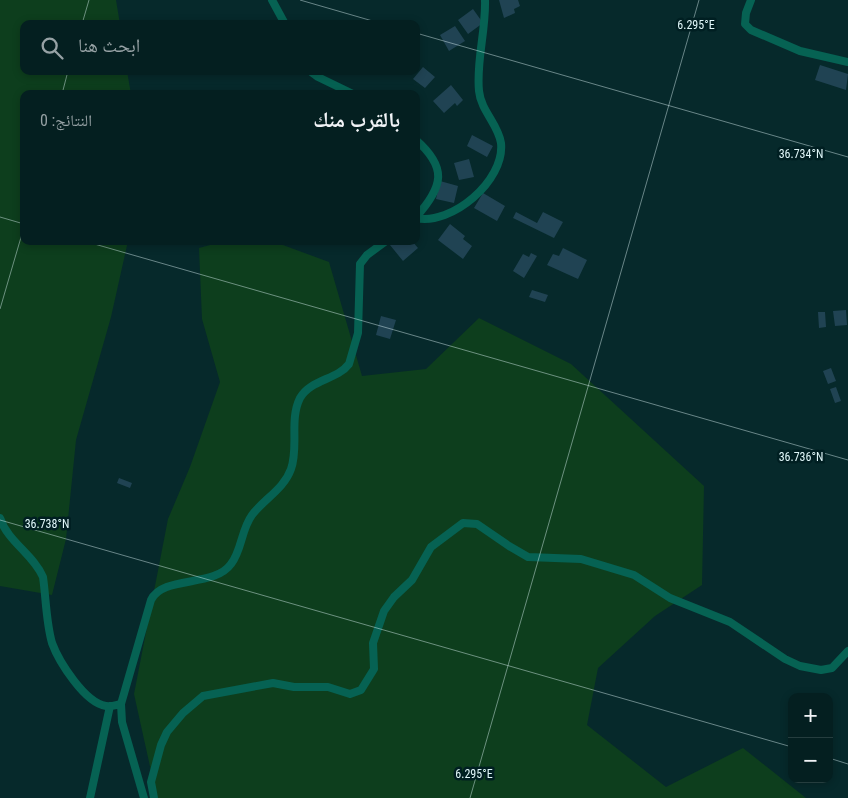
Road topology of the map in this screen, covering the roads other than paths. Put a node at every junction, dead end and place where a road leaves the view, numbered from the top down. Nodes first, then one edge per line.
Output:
1 (272, 0) edge
2 (485, 0) edge
3 (751, 0) edge
4 (283, 20) edge
5 (848, 62) edge
6 (315, 75) edge
7 (345, 90) edge
8 (420, 145) edge
9 (420, 213) edge
10 (420, 218) edge
11 (381, 245) edge
12 (0, 518) edge
13 (848, 651) edge
14 (121, 704) junction
15 (110, 706) junction
16 (90, 798) edge
17 (144, 798) edge
18 (154, 798) edge

1 - 4 street
2 - 10 street
3 - 5 street
6 - 7 street
8 - 9 street
11 - 14 street
12 - 15 street
13 - 18 street
14 - 15 street
14 - 17 street
15 - 16 street

